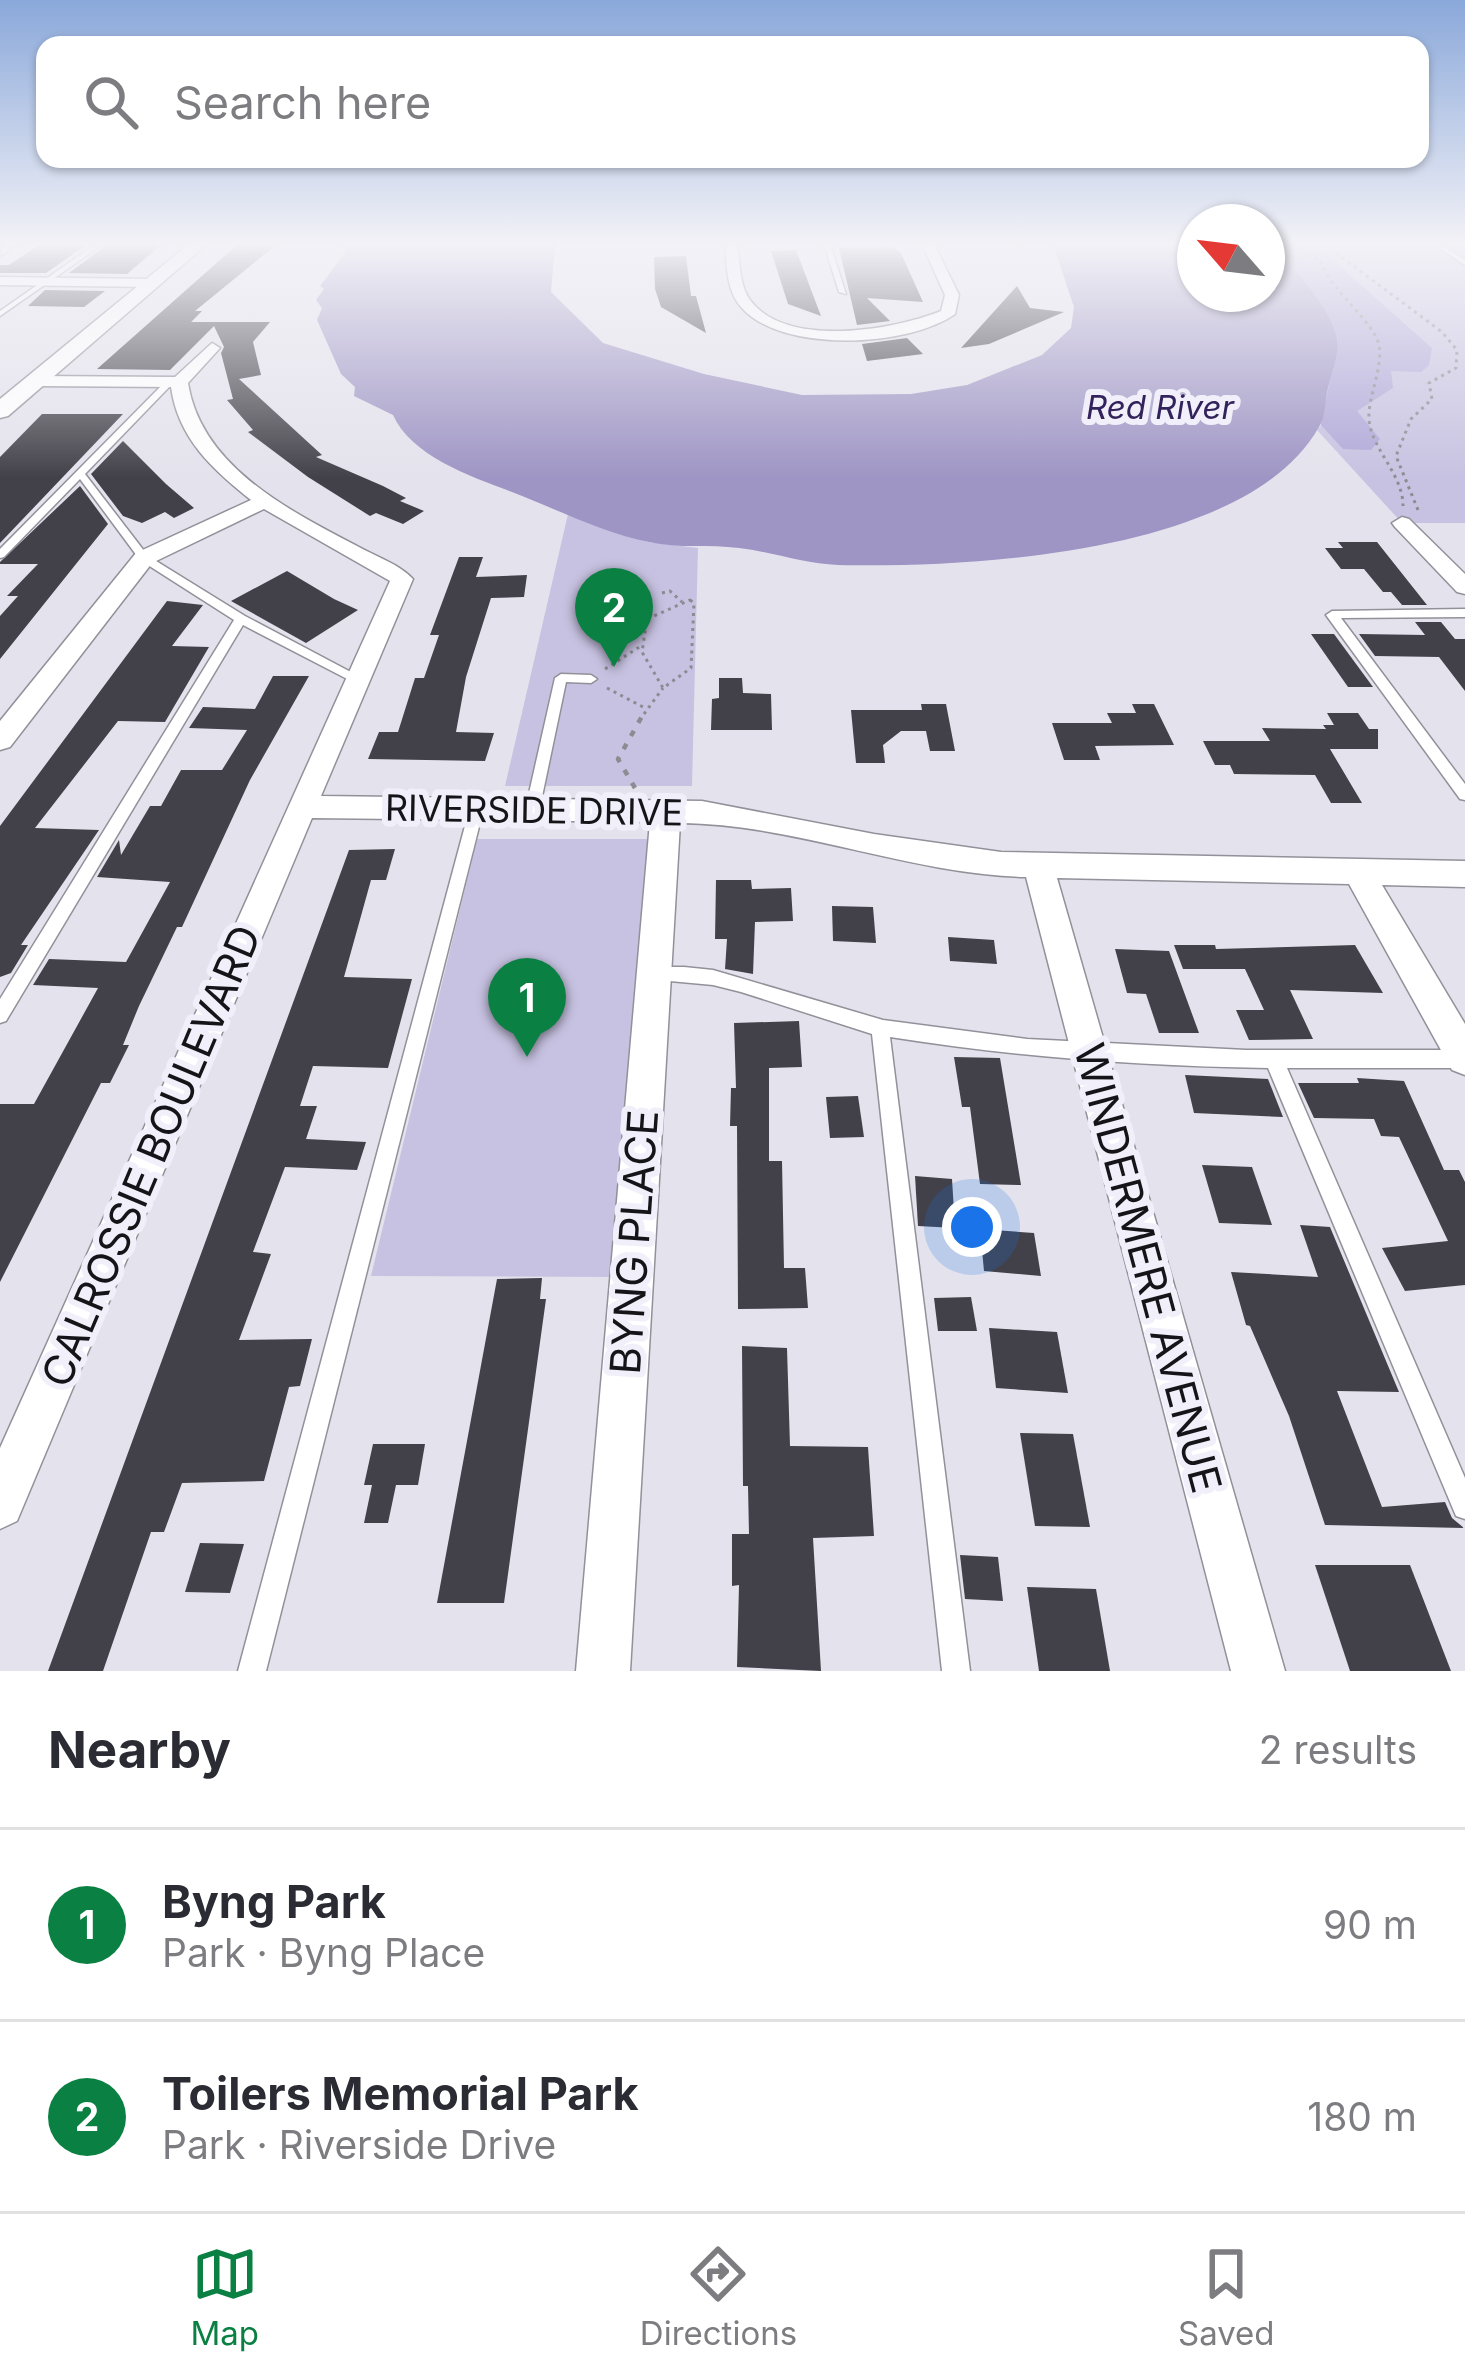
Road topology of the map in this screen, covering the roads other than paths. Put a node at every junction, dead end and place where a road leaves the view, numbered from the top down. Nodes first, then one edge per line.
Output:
1 (106, 322) edge
2 (780, 322) edge
3 (926, 322) edge
4 (212, 348) dead end
5 (36, 381) junction
6 (175, 382) junction
7 (0, 411) edge
8 (80, 473) junction
9 (265, 501) junction
10 (1402, 523) road end
11 (0, 555) edge
12 (144, 558) junction
13 (1465, 587) edge
14 (1465, 613) edge
15 (241, 620) junction
16 (358, 679) junction
17 (591, 679) road end
18 (0, 740) edge
19 (1465, 795) edge
20 (302, 807) junction
21 (476, 811) junction
22 (532, 812) junction
23 (666, 813) junction
24 (1038, 865) junction
25 (1358, 872) junction
26 (1465, 874) edge
27 (654, 974) junction
28 (0, 1015) edge
29 (880, 1028) junction
30 (1089, 1054) junction
31 (1273, 1057) junction
32 (1465, 1058) edge
33 (0, 1504) edge
34 (1465, 1507) edge
35 (252, 1671) edge
36 (603, 1671) edge
37 (956, 1671) edge
38 (1258, 1671) edge

1 - 5 main road
2 - 3 street
4 - 6 street
5 - 6 street
5 - 7 main road
6 - 8 lane
6 - 9 street
8 - 11 lane
8 - 12 lane
9 - 12 street
9 - 16 street
10 - 13 street
12 - 15 lane
12 - 18 street
14 - 19 lane
15 - 16 lane
15 - 28 lane
16 - 20 street
17 - 22 lane
20 - 21 street, RIVERSIDE DRIVE
20 - 33 street, CALROSSIE BOULEVARD
21 - 22 street, RIVERSIDE DRIVE
21 - 35 lane
22 - 23 street, RIVERSIDE DRIVE
23 - 24 street, RIVERSIDE DRIVE
23 - 27 street, BYNG PLACE
24 - 25 street, RIVERSIDE DRIVE
24 - 30 street, WINDERMERE AVENUE
25 - 26 street, RIVERSIDE DRIVE
25 - 32 street
27 - 29 lane
27 - 36 street, BYNG PLACE
29 - 30 lane
29 - 37 lane
30 - 31 lane
30 - 38 street, WINDERMERE AVENUE
31 - 32 lane
31 - 34 lane

